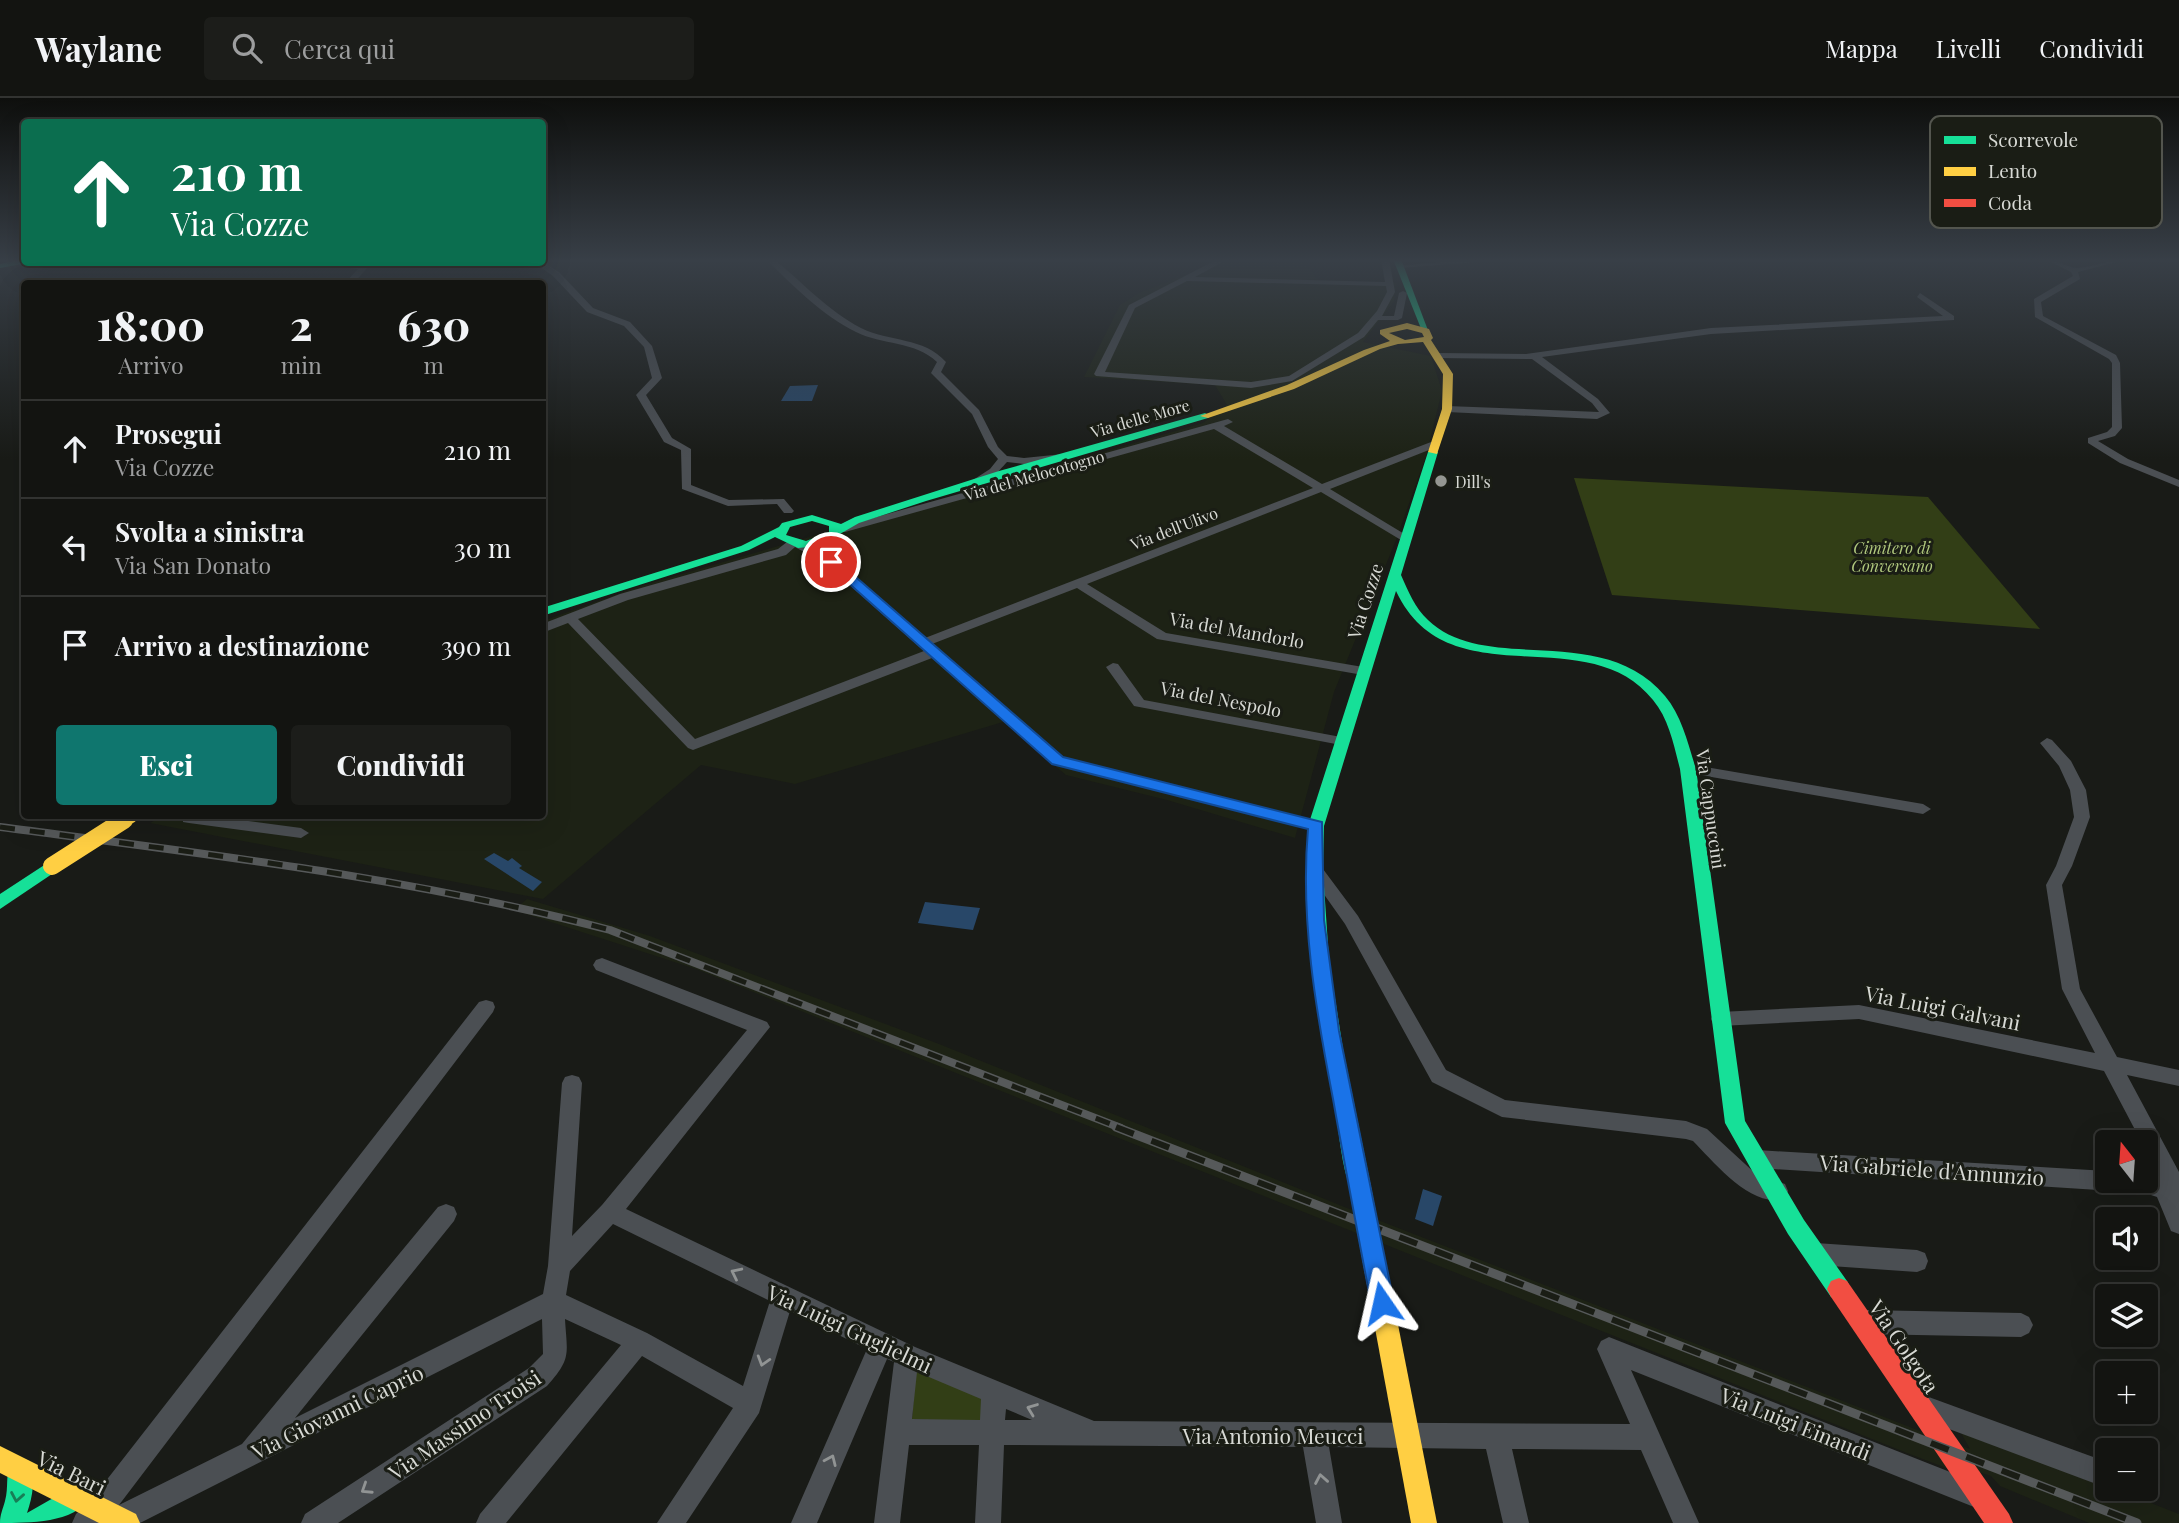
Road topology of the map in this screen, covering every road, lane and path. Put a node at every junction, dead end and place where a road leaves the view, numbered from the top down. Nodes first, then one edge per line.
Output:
1 (628, 326) edge
2 (855, 326) edge
3 (1123, 326) edge
4 (1385, 326) edge
5 (1401, 326) edge
6 (1402, 326) edge
7 (1813, 326) edge
8 (2055, 326) edge
9 (1402, 340) junction
10 (1534, 356) junction
11 (1447, 409) junction
12 (1228, 422) dead end
13 (1216, 425) junction
14 (1435, 444) junction
15 (1069, 456) junction
16 (1004, 459) junction
17 (977, 482) junction
18 (2179, 484) edge
19 (1321, 487) junction
20 (911, 502) junction
21 (815, 518) junction
22 (788, 533) junction
23 (836, 534) junction
24 (1405, 538) junction
25 (831, 562) junction
26 (1394, 573) junction
27 (1078, 583) junction
28 (546, 611) edge
29 (570, 618) junction
30 (546, 627) edge
31 (929, 647) junction
32 (1113, 667) dead end
33 (1363, 671) junction
34 (1341, 741) junction
35 (2047, 743) dead end
36 (1688, 769) junction
37 (1923, 808) dead end
38 (126, 819) edge
39 (196, 819) edge
40 (1317, 826) junction
41 (301, 833) dead end
42 (1313, 866) junction
43 (0, 903) edge
44 (602, 965) dead end
45 (486, 1007) dead end
46 (1720, 1018) junction
47 (2113, 1065) junction
48 (2179, 1078) edge
49 (572, 1083) dead end
50 (1757, 1158) junction
51 (2095, 1180) edge
52 (2158, 1187) edge
53 (1777, 1191) junction
54 (2169, 1191) junction
55 (610, 1212) junction
56 (446, 1214) dead end
57 (2179, 1224) edge
58 (1816, 1254) junction
59 (1917, 1261) dead end
60 (559, 1266) junction
61 (783, 1296) junction
62 (553, 1301) junction
63 (1864, 1322) junction
64 (2021, 1325) dead end
65 (639, 1341) junction
66 (883, 1343) junction
67 (907, 1356) junction
68 (994, 1393) junction
69 (750, 1404) junction
70 (1921, 1406) junction
71 (898, 1432) junction
72 (992, 1432) junction
73 (1095, 1434) junction
74 (1314, 1435) junction
75 (1408, 1436) junction
76 (1496, 1436) junction
77 (1647, 1437) junction
78 (249, 1454) junction
79 (0, 1459) edge
80 (20, 1470) junction
81 (2095, 1471) edge
82 (1984, 1498) junction
83 (102, 1516) edge
84 (10, 1523) edge
85 (35, 1523) edge
86 (58, 1523) edge
87 (314, 1523) edge
88 (489, 1523) edge
89 (670, 1523) edge
90 (804, 1523) edge
91 (887, 1523) edge
92 (988, 1523) edge
93 (1329, 1523) edge
94 (1423, 1523) edge
95 (1516, 1523) edge
96 (1686, 1523) edge
97 (2000, 1523) edge

1 - 22 street
2 - 16 street
3 - 9 street
4 - 9 street
5 - 9 street, Via Cozze
6 - 9 street
7 - 10 street
8 - 18 street
9 - 10 street
9 - 11 street, Via Cozze
9 - 15 street, Via delle More
10 - 11 street
11 - 14 street, Via Cozze
12 - 13 street, Via del Melocotogno
13 - 19 street
13 - 23 street, Via del Melocotogno
14 - 19 street, Via dell'Ulivo
14 - 24 street, Via Cozze
15 - 16 street
15 - 17 street, Via delle More
16 - 17 street
17 - 20 street, Via delle More
19 - 24 street
19 - 27 street, Via dell'Ulivo
20 - 21 street
20 - 23 street
21 - 22 street
21 - 23 street
22 - 23 street
22 - 25 street
22 - 28 street
22 - 29 street
23 - 25 street
24 - 26 street, Via Cozze
25 - 31 street
26 - 33 street, Via Cozze
26 - 36 street, Via Cappuccini
27 - 31 street, Via dell'Ulivo
27 - 33 street, Via del Mandorlo
29 - 30 street
29 - 31 street, Via dell'Ulivo
31 - 40 street
32 - 34 street, Via del Nespolo
33 - 34 street, Via Cozze
34 - 40 street, Via Cozze
35 - 47 street
36 - 37 street
36 - 46 street, Via Cappuccini
38 - 43 street, bridge
39 - 41 street
40 - 42 street, Via Cozze
42 - 53 street
42 - 75 street, Via Cozze
44 - 55 street
45 - 83 street
46 - 47 street, Via Luigi Galvani
46 - 50 street, Via Cappuccini
47 - 48 street, Via Luigi Galvani
47 - 54 street
49 - 60 street, Via Massimo Troisi
50 - 51 street, Via Gabriele d'Annunzio
50 - 53 street, Via Cappuccini
52 - 54 street
53 - 58 street, Via Golgota
54 - 57 street
55 - 60 street
61 -> 55 street, Via Luigi Guglielmi
56 - 78 street
58 - 59 street
58 - 63 street, Via Golgota
60 - 62 street, Via Massimo Troisi
61 - 66 street, Via Luigi Guglielmi
61 -> 69 street
62 - 65 street
62 - 78 street, Via Giovanni Caprio
62 -> 87 street, Via Massimo Troisi
63 - 64 street
63 - 70 street, Via Golgota
65 - 69 street
65 - 88 street
66 - 67 street, Via Luigi Guglielmi
90 -> 66 street
67 - 68 street, Via Luigi Guglielmi
67 - 71 street
68 - 72 street
73 -> 68 street, Via Luigi Guglielmi
69 - 89 street
70 - 81 street
70 - 82 street, Via Golgota
71 - 72 street, Via Antonio Meucci
71 - 91 street
72 - 73 street, Via Antonio Meucci
72 - 92 street
73 - 74 street, Via Antonio Meucci
74 - 75 street, Via Antonio Meucci
93 -> 74 street
75 - 76 street, Via Antonio Meucci
75 - 94 street, Via Cozze
76 - 77 street, Via Antonio Meucci
76 - 95 street
77 - 82 street, Via Luigi Einaudi
77 - 96 street
78 - 83 street, Via Giovanni Caprio
79 - 80 street, Via Bari
80 - 83 street, Via Bari
80 -> 84 street
82 - 97 street, Via Golgota
83 - 85 street
83 - 86 street

